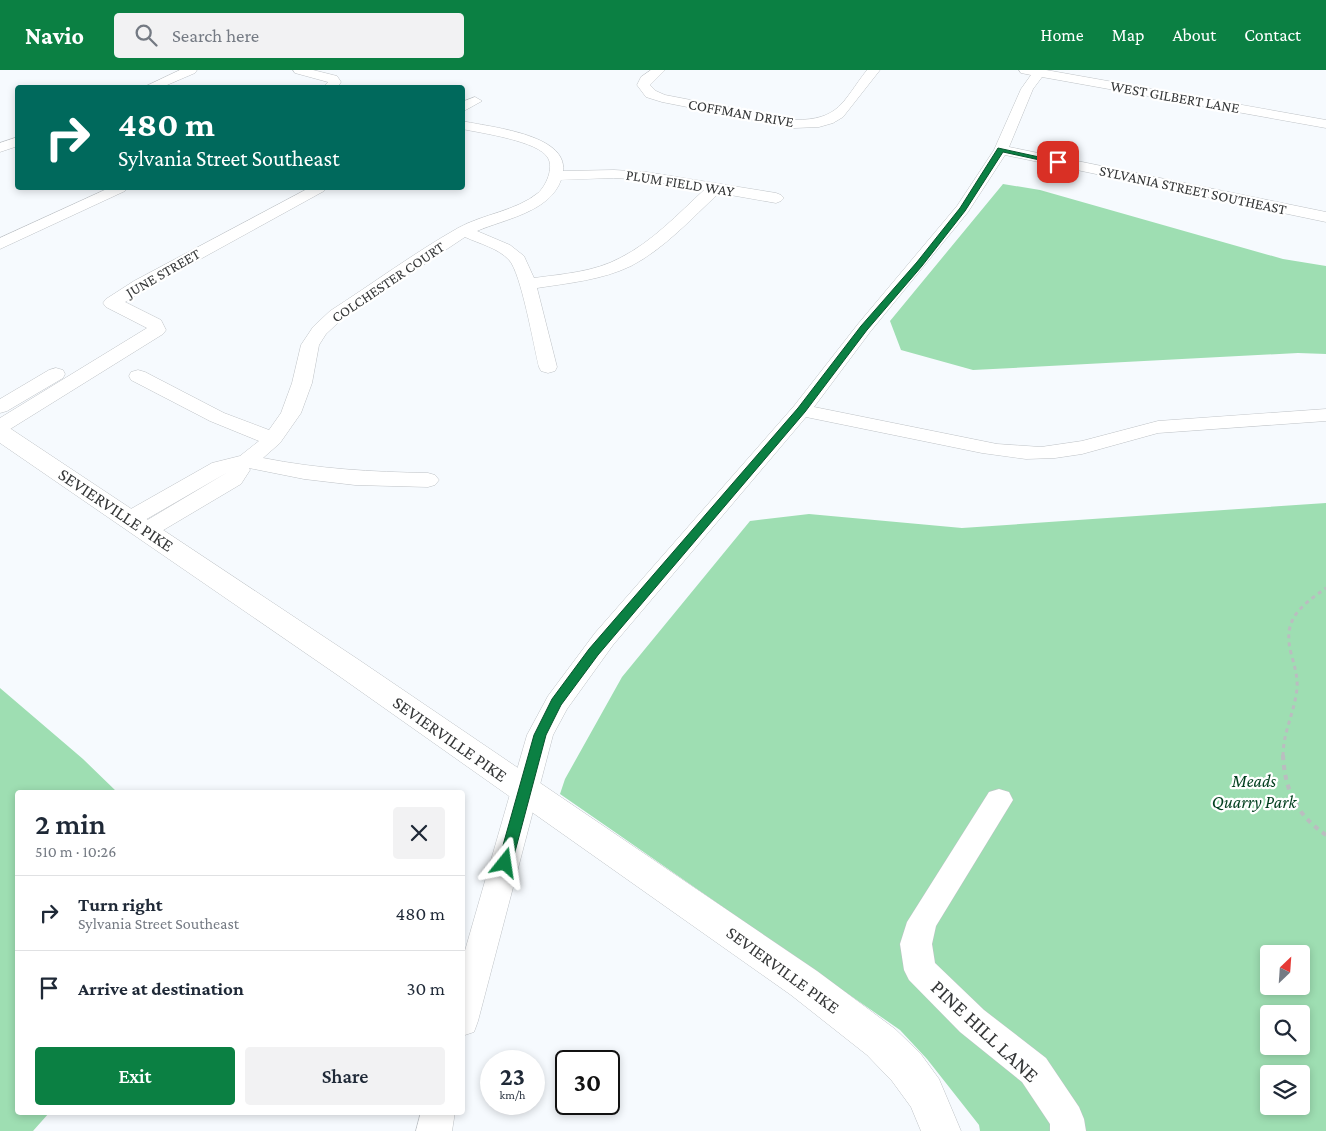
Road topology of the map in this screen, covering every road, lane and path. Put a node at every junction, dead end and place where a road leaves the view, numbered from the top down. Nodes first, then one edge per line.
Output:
1 (190, 70) edge
2 (299, 70) edge
3 (659, 70) edge
4 (874, 70) edge
5 (1034, 71) edge
6 (155, 85) edge
7 (332, 85) edge
8 (475, 101) dead end
9 (465, 106) edge
10 (1326, 124) edge
11 (465, 126) edge
12 (15, 142) edge
13 (0, 148) edge
14 (1001, 150) junction
15 (555, 176) junction
16 (716, 188) junction
17 (116, 190) edge
18 (314, 190) edge
19 (776, 198) dead end
20 (1326, 217) edge
21 (464, 231) junction
22 (0, 244) edge
23 (528, 284) junction
24 (145, 320) junction
25 (548, 367) dead end
26 (138, 376) dead end
27 (0, 407) edge
28 (802, 410) junction
29 (1326, 415) edge
30 (0, 427) edge
31 (0, 432) edge
32 (273, 438) junction
33 (247, 461) junction
34 (428, 480) dead end
35 (138, 525) junction
36 (1326, 588) edge
37 (524, 791) junction
38 (999, 800) dead end
39 (1326, 835) edge
40 (465, 1010) edge
41 (437, 1115) edge
42 (434, 1131) edge
43 (941, 1131) edge
44 (1068, 1131) edge

1 - 6 street
2 - 7 street
3 - 4 street, COFFMAN DRIVE
5 - 10 street, WEST GILBERT LANE
5 - 14 street
8 - 9 street
11 - 15 street
12 - 13 street
14 - 20 street, SYLVANIA STREET SOUTHEAST
14 - 28 street
15 - 16 street, PLUM FIELD WAY
15 - 21 street, COLCHESTER COURT
16 - 19 street, PLUM FIELD WAY
16 - 23 street
17 - 22 street
18 - 24 street, JUNE STREET
21 - 23 street
21 - 32 street, COLCHESTER COURT
23 - 25 street
24 - 27 street
24 - 30 street, JUNE STREET
26 - 32 street
28 - 29 street
28 - 37 street
31 - 35 street, SEVIERVILLE PIKE
32 - 33 street, COLCHESTER COURT
33 - 34 street
33 - 35 street, COLCHESTER COURT
35 - 37 street, SEVIERVILLE PIKE
36 - 39 path
37 - 40 street
37 - 43 street, SEVIERVILLE PIKE
38 - 44 street, PINE HILL LANE
41 - 42 street

